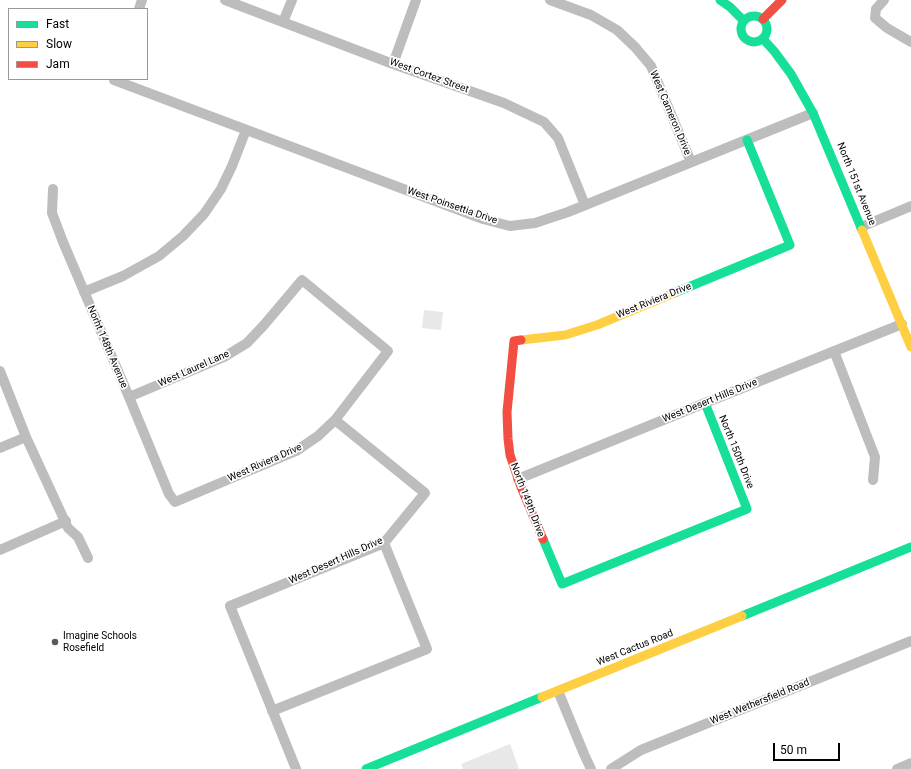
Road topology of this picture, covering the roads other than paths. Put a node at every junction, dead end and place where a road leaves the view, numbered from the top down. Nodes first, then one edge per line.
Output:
1 (225, 0) edge
2 (292, 0) edge
3 (416, 0) edge
4 (550, 0) edge
5 (720, 0) edge
6 (782, 0) edge
7 (884, 0) edge
8 (763, 19) junction
9 (744, 21) junction
10 (283, 22) junction
11 (763, 39) junction
12 (911, 42) edge
13 (393, 64) junction
14 (114, 80) edge
15 (813, 113) junction
16 (246, 130) junction
17 (747, 140) junction
18 (691, 162) junction
19 (53, 189) dead end
20 (585, 205) junction
21 (911, 206) edge
22 (861, 227) junction
23 (302, 280) joint
24 (84, 292) junction
25 (902, 324) junction
26 (514, 341) joint
27 (911, 347) edge
28 (834, 351) junction
29 (0, 371) edge
30 (129, 397) junction
31 (705, 403) junction
32 (335, 420) junction
33 (26, 437) junction
34 (0, 448) edge
35 (518, 479) junction
36 (873, 480) dead end
37 (175, 502) joint
38 (66, 522) junction
39 (384, 542) junction
40 (911, 547) edge
41 (0, 550) edge
42 (88, 558) dead end
43 (562, 584) joint
44 (911, 641) edge
45 (558, 691) junction
46 (272, 711) junction
47 (911, 763) edge
48 (296, 769) edge
49 (366, 769) edge
50 (591, 769) edge
51 (611, 769) edge
52 (897, 769) edge

1 - 10 street, West Cortez Street
2 - 10 street
3 - 13 street
4 - 18 street, West Cameron Drive
5 - 9 street
6 - 8 street
7 - 12 street
8 - 9 street
8 - 11 street
9 - 11 street
10 - 13 street, West Cortez Street
11 - 15 street, North 151st Avenue
13 - 20 street, West Cortez Street
14 - 16 street, West Poinsettia Drive
15 - 17 street, West Poinsettia Drive
15 - 22 street, North 151st Avenue
16 - 20 street, West Poinsettia Drive
16 - 24 street
17 - 18 street, West Poinsettia Drive
17 - 26 street, West Riviera Drive
18 - 20 street, West Poinsettia Drive
19 - 24 street, Norht 148th Avenue
21 - 22 street
22 - 25 street, North 151st Avenue
23 - 30 street, West Laurel Lane
23 - 32 street, West Riviera Drive
24 - 30 street, Norht 148th Avenue
25 - 27 street, North 151st Avenue
25 - 28 street, West Desert Hills Drive
26 - 35 street, North 149th Drive
28 - 31 street, West Desert Hills Drive
28 - 36 street
29 - 33 street
30 - 37 street, Norht 148th Avenue
31 - 35 street, West Desert Hills Drive
31 - 43 street, North 150th Drive
32 - 37 street, West Riviera Drive
32 - 39 street, West Desert Hills Drive
33 - 34 street
33 - 38 street
35 - 43 street, North 149th Drive
38 - 41 street
38 - 42 street
39 - 46 street, West Desert Hills Drive
39 - 46 street
40 - 45 street, West Cactus Road
44 - 51 street, West Wethersfield Road
45 - 49 street, West Cactus Road
45 - 50 street
46 - 48 street
47 - 52 street

